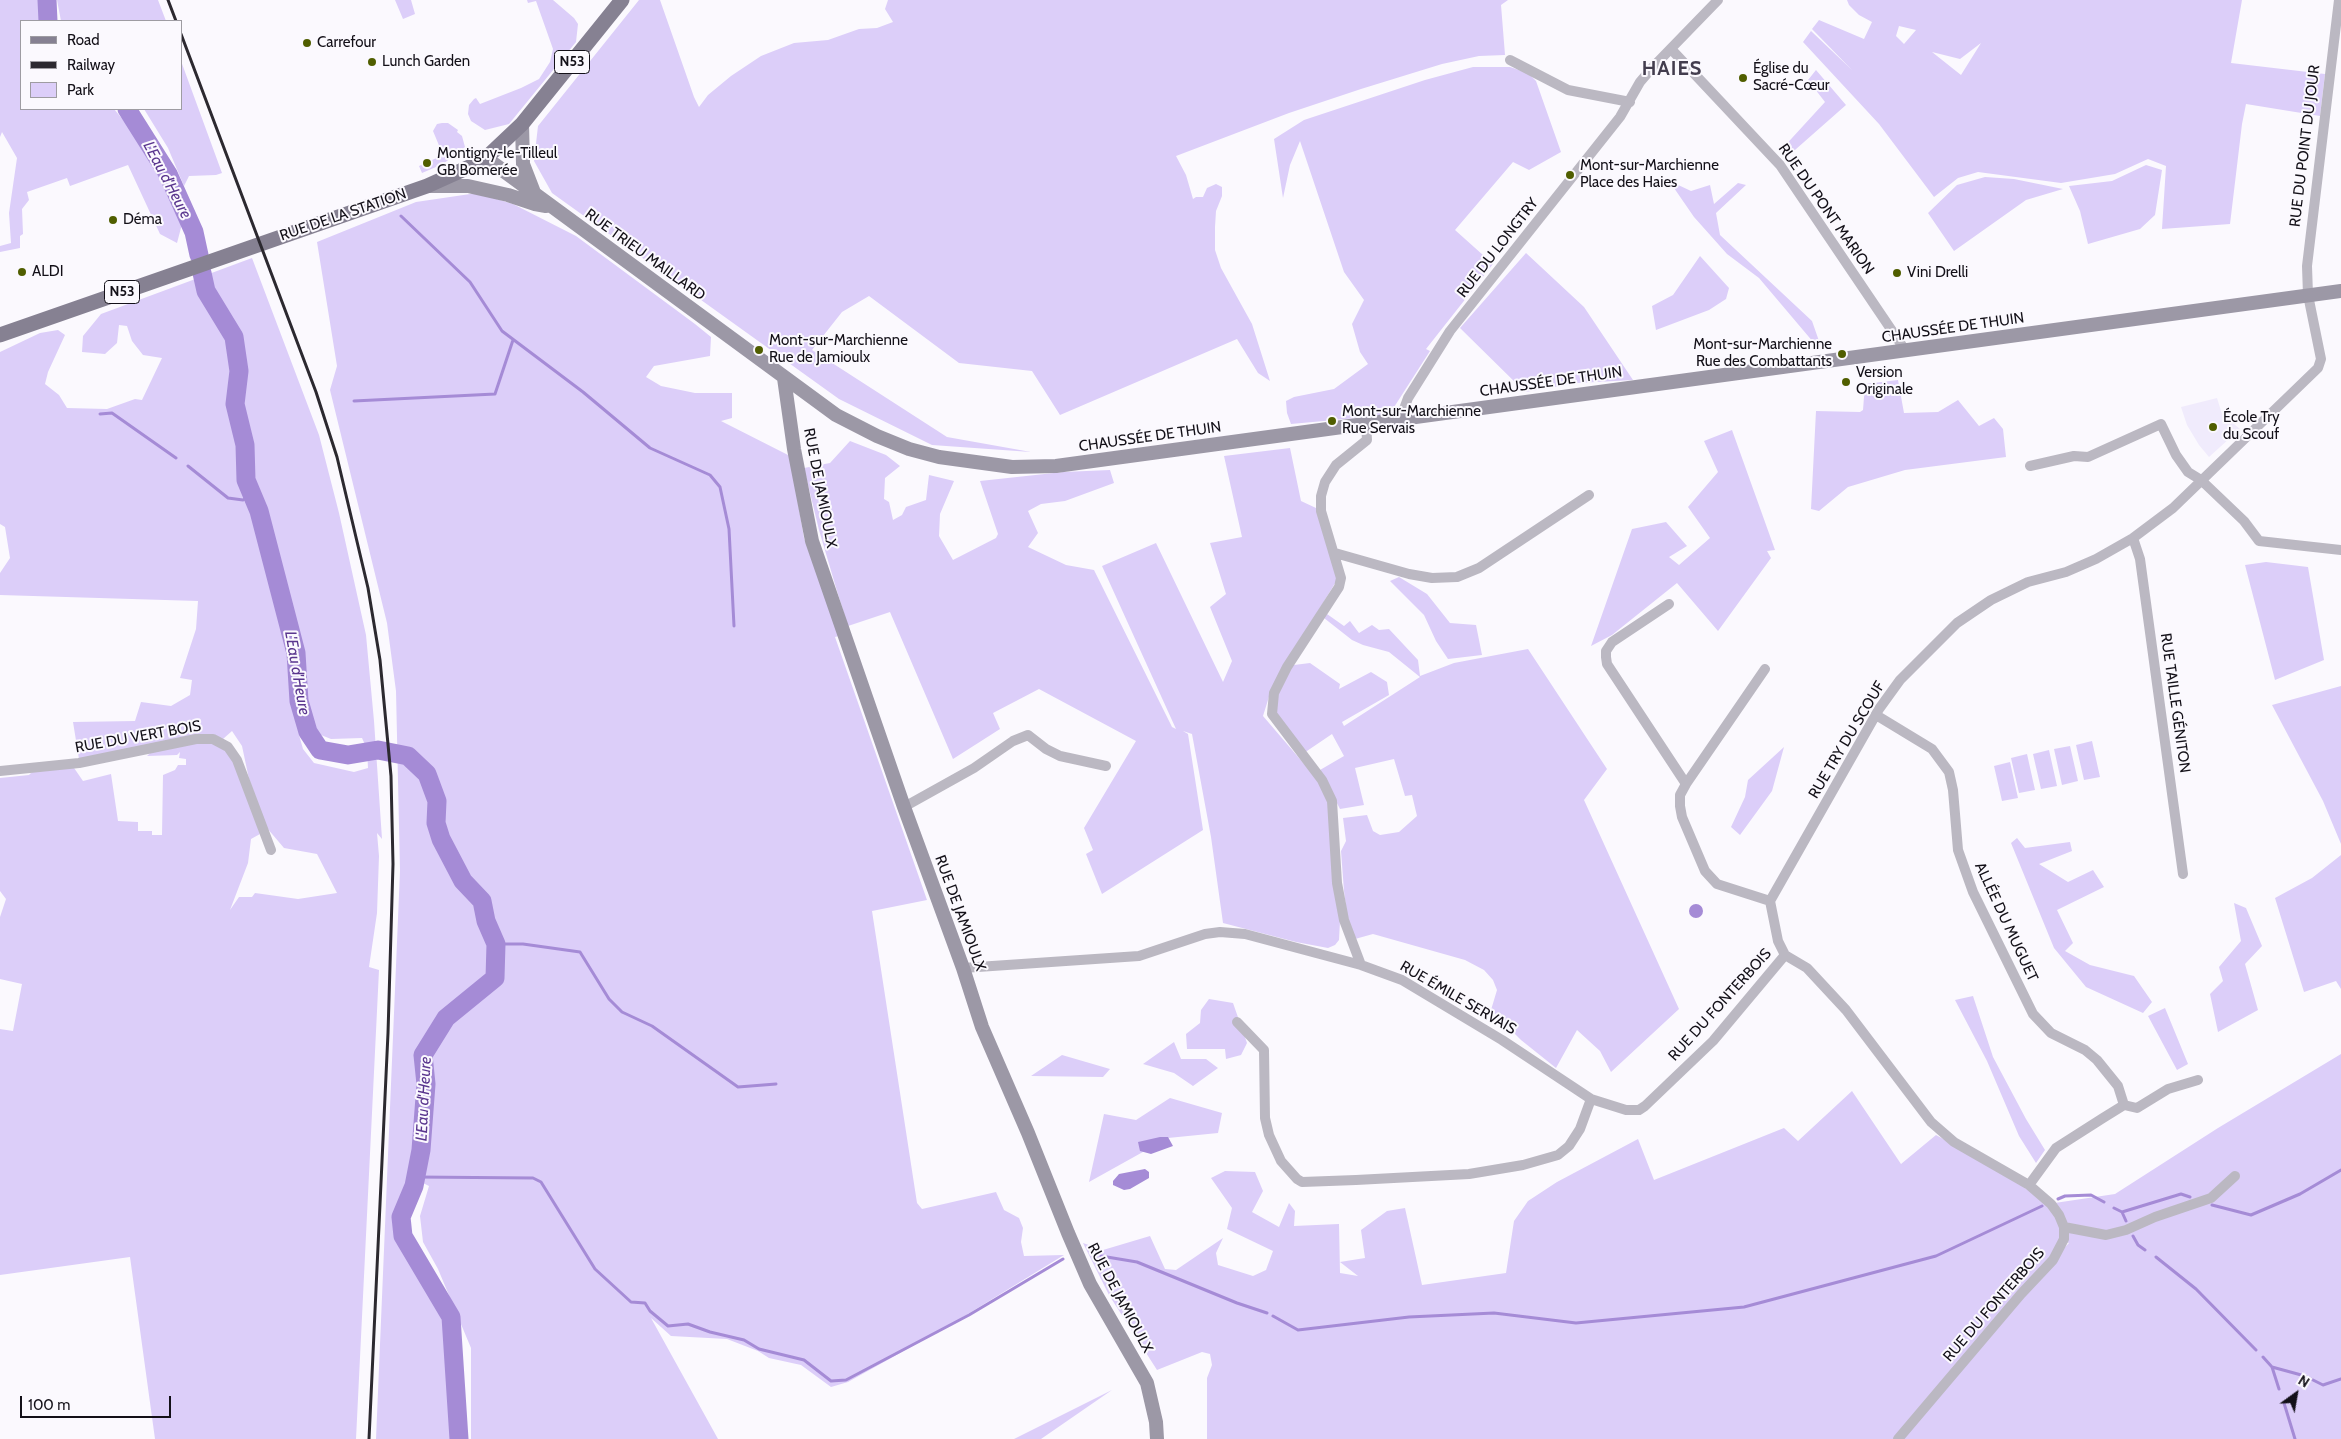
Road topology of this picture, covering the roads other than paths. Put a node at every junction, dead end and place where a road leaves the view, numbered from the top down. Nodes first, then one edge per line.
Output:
1 (622, 0) edge
2 (1718, 0) edge
3 (2339, 0) edge
4 (1670, 49) junction
5 (1510, 60) dead end
6 (1630, 102) junction
7 (522, 124) junction
8 (486, 158) junction
9 (427, 186) junction
10 (535, 196) junction
11 (549, 206) junction
12 (2341, 291) edge
13 (2308, 296) junction
14 (0, 335) edge
15 (1905, 350) junction
16 (784, 378) junction
17 (1400, 420) junction
18 (1366, 424) junction
19 (2030, 466) dead end
20 (2201, 480) junction
21 (1589, 495) dead end
22 (2133, 538) junction
23 (2341, 550) edge
24 (1334, 554) junction
25 (1669, 604) dead end
26 (1765, 669) dead end
27 (1876, 715) junction
28 (1106, 766) dead end
29 (0, 771) edge
30 (1686, 784) junction
31 (904, 807) junction
32 (271, 850) dead end
33 (2183, 874) dead end
34 (1770, 901) junction
35 (1785, 955) junction
36 (1360, 965) junction
37 (963, 968) junction
38 (1237, 1022) dead end
39 (2198, 1080) dead end
40 (1591, 1099) junction
41 (2124, 1105) junction
42 (2235, 1176) dead end
43 (2030, 1185) junction
44 (2064, 1227) junction
45 (1157, 1439) edge
46 (1898, 1439) edge

1 - 7 main road, RUE DE LA STATION / N53
2 - 4 street, RUE DU LONGTRY
3 - 13 street, RUE DU POINT DU JOUR
4 - 6 street, RUE DU LONGTRY
4 - 15 street, RUE DU PONT MARION
5 - 6 street
6 - 17 street, RUE DU LONGTRY
7 - 8 main road, RUE DE LA STATION / N53
7 - 10 main road
8 - 9 main road, RUE DE LA STATION / N53
8 - 10 main road, RUE TRIEU MAILLARD
9 - 11 main road
9 - 14 main road, RUE DE LA STATION / N53
10 - 11 main road, RUE TRIEU MAILLARD
11 - 16 main road, RUE TRIEU MAILLARD
12 - 13 main road, CHAUSSÉE DE THUIN
13 - 15 main road, CHAUSSÉE DE THUIN
13 - 20 street, RUE TRY DU SCOUF
15 - 17 main road, CHAUSSÉE DE THUIN
16 - 18 main road, CHAUSSÉE DE THUIN
16 - 31 main road, RUE DE JAMIOULX
17 - 18 main road, CHAUSSÉE DE THUIN
18 - 24 street
19 - 20 street
20 - 22 street, RUE TRY DU SCOUF
20 - 23 street
21 - 24 street
22 - 27 street, RUE TRY DU SCOUF
22 - 33 street, RUE TAILLE GÉNITON
24 - 36 street
25 - 30 street
26 - 30 street
27 - 34 street, RUE TRY DU SCOUF
27 - 41 street, ALLÉE DU MUGUET
28 - 31 street
29 - 32 street, RUE DU VERT BOIS
30 - 34 street
31 - 37 main road, RUE DE JAMIOULX
34 - 35 street
35 - 40 street, RUE DU FONTERBOIS
35 - 43 street, RUE DU FONTERBOIS
36 - 37 street, RUE ÉMILE SERVAIS
36 - 40 street, RUE ÉMILE SERVAIS
37 - 45 main road, RUE DE JAMIOULX
38 - 40 street
39 - 41 street
41 - 43 street
42 - 44 street
43 - 44 street, RUE DU FONTERBOIS
44 - 46 street, RUE DU FONTERBOIS

